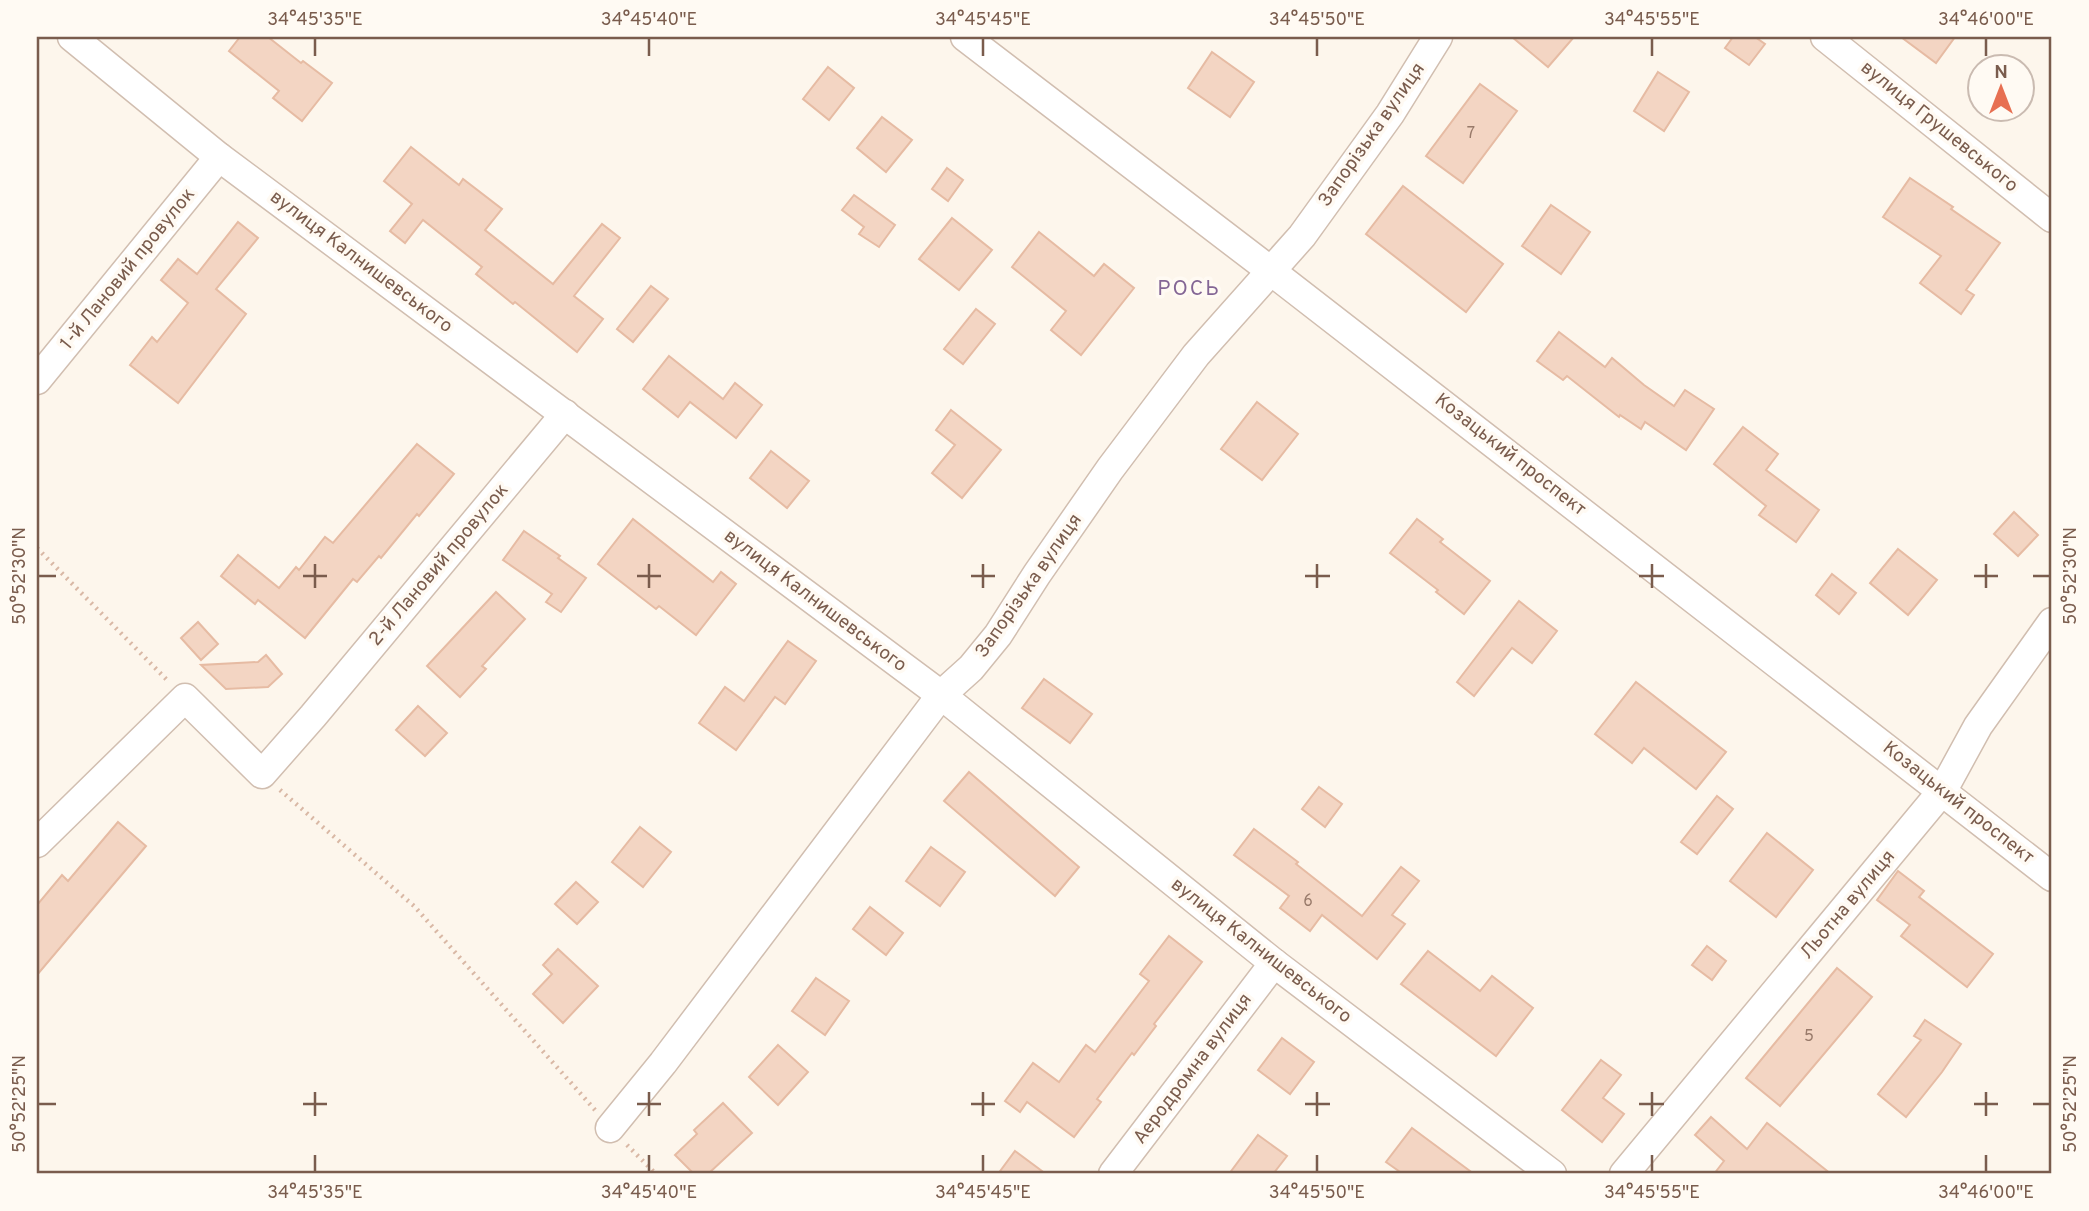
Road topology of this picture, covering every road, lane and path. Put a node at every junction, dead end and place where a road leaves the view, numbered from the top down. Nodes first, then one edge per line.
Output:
1 (72, 37) edge
2 (965, 37) edge
3 (1438, 37) edge
4 (1825, 37) edge
5 (219, 157) junction
6 (2052, 218) edge
7 (1271, 271) junction
8 (37, 380) edge
9 (565, 414) junction
10 (37, 548) edge
11 (2052, 622) edge
12 (941, 695) junction
13 (185, 698) junction
14 (262, 774) junction
15 (1943, 790) junction
16 (37, 843) edge
17 (2052, 877) edge
18 (1274, 963) junction
19 (610, 1128) junction
20 (656, 1174) edge
21 (1113, 1174) edge
22 (1552, 1174) edge
23 (1624, 1174) edge

1 - 5 street, вулиця Калнишевського
2 - 7 street, Козацький проспект
3 - 7 street, Запорізька вулиця
4 - 6 street, вулиця Грушевського
5 - 8 street, 1-й Лановий провулок
5 - 9 street, вулиця Калнишевського
7 - 12 street, Запорізька вулиця
7 - 15 street, Козацький проспект
9 - 12 street, вулиця Калнишевського
9 - 14 street, 2-й Лановий провулок
10 - 13 path
11 - 15 street, Льотна вулиця
12 - 18 street, вулиця Калнишевського
12 - 19 street, Запорізька вулиця
13 - 14 street
13 - 16 street
14 - 19 path
15 - 17 street, Козацький проспект
15 - 23 street, Льотна вулиця
18 - 21 street, Аеродромна вулиця
18 - 22 street, вулиця Калнишевського
19 - 20 path

